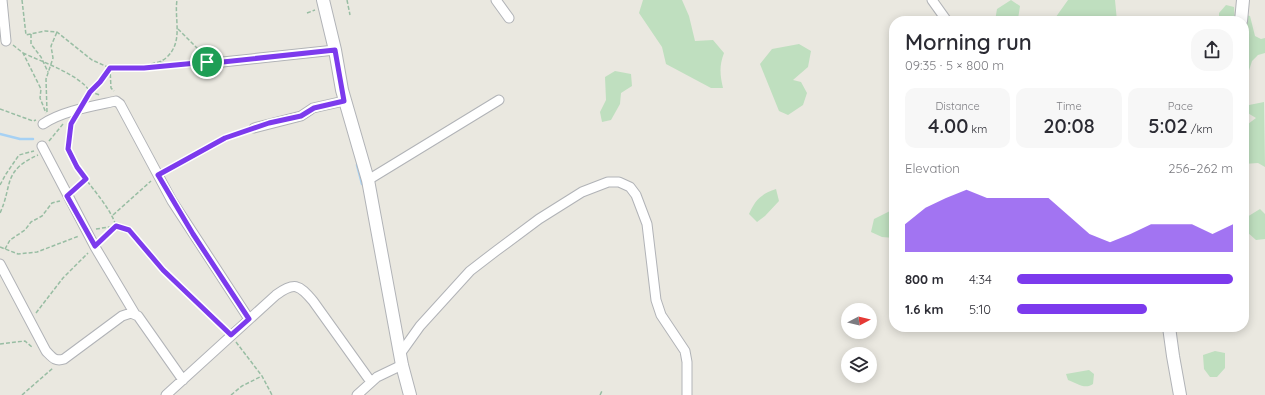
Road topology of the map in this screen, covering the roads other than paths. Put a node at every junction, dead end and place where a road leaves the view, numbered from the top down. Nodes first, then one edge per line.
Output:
1 (2, 0) edge
2 (496, 0) edge
3 (932, 0) edge
4 (1243, 0) edge
5 (320, 4) edge
6 (943, 16) edge
7 (1241, 16) edge
8 (509, 18) dead end
9 (6, 41) road end
10 (335, 50) junction
11 (207, 62) road end
12 (499, 100) dead end
13 (344, 101) junction
14 (43, 120) road end
15 (254, 128) road end
16 (42, 146) road end
17 (368, 180) junction
18 (0, 264) edge
19 (135, 314) junction
20 (249, 319) junction
21 (1170, 332) edge
22 (401, 360) junction
23 (183, 380) junction
24 (370, 382) junction
25 (166, 395) edge
26 (357, 395) edge
27 (410, 395) edge
28 (687, 395) edge
29 (1180, 395) edge

1 - 9 street
2 - 8 street
3 - 6 street
4 - 7 street
5 - 10 street
10 - 11 street
10 - 13 street
12 - 17 street
13 - 15 street
13 - 17 street
14 - 20 street
16 - 19 street
17 - 22 street
18 - 19 street
19 - 23 street
20 - 23 street
20 - 24 street
21 - 29 street
22 - 24 street
22 - 27 street
22 - 28 street
23 - 25 street
24 - 26 street

